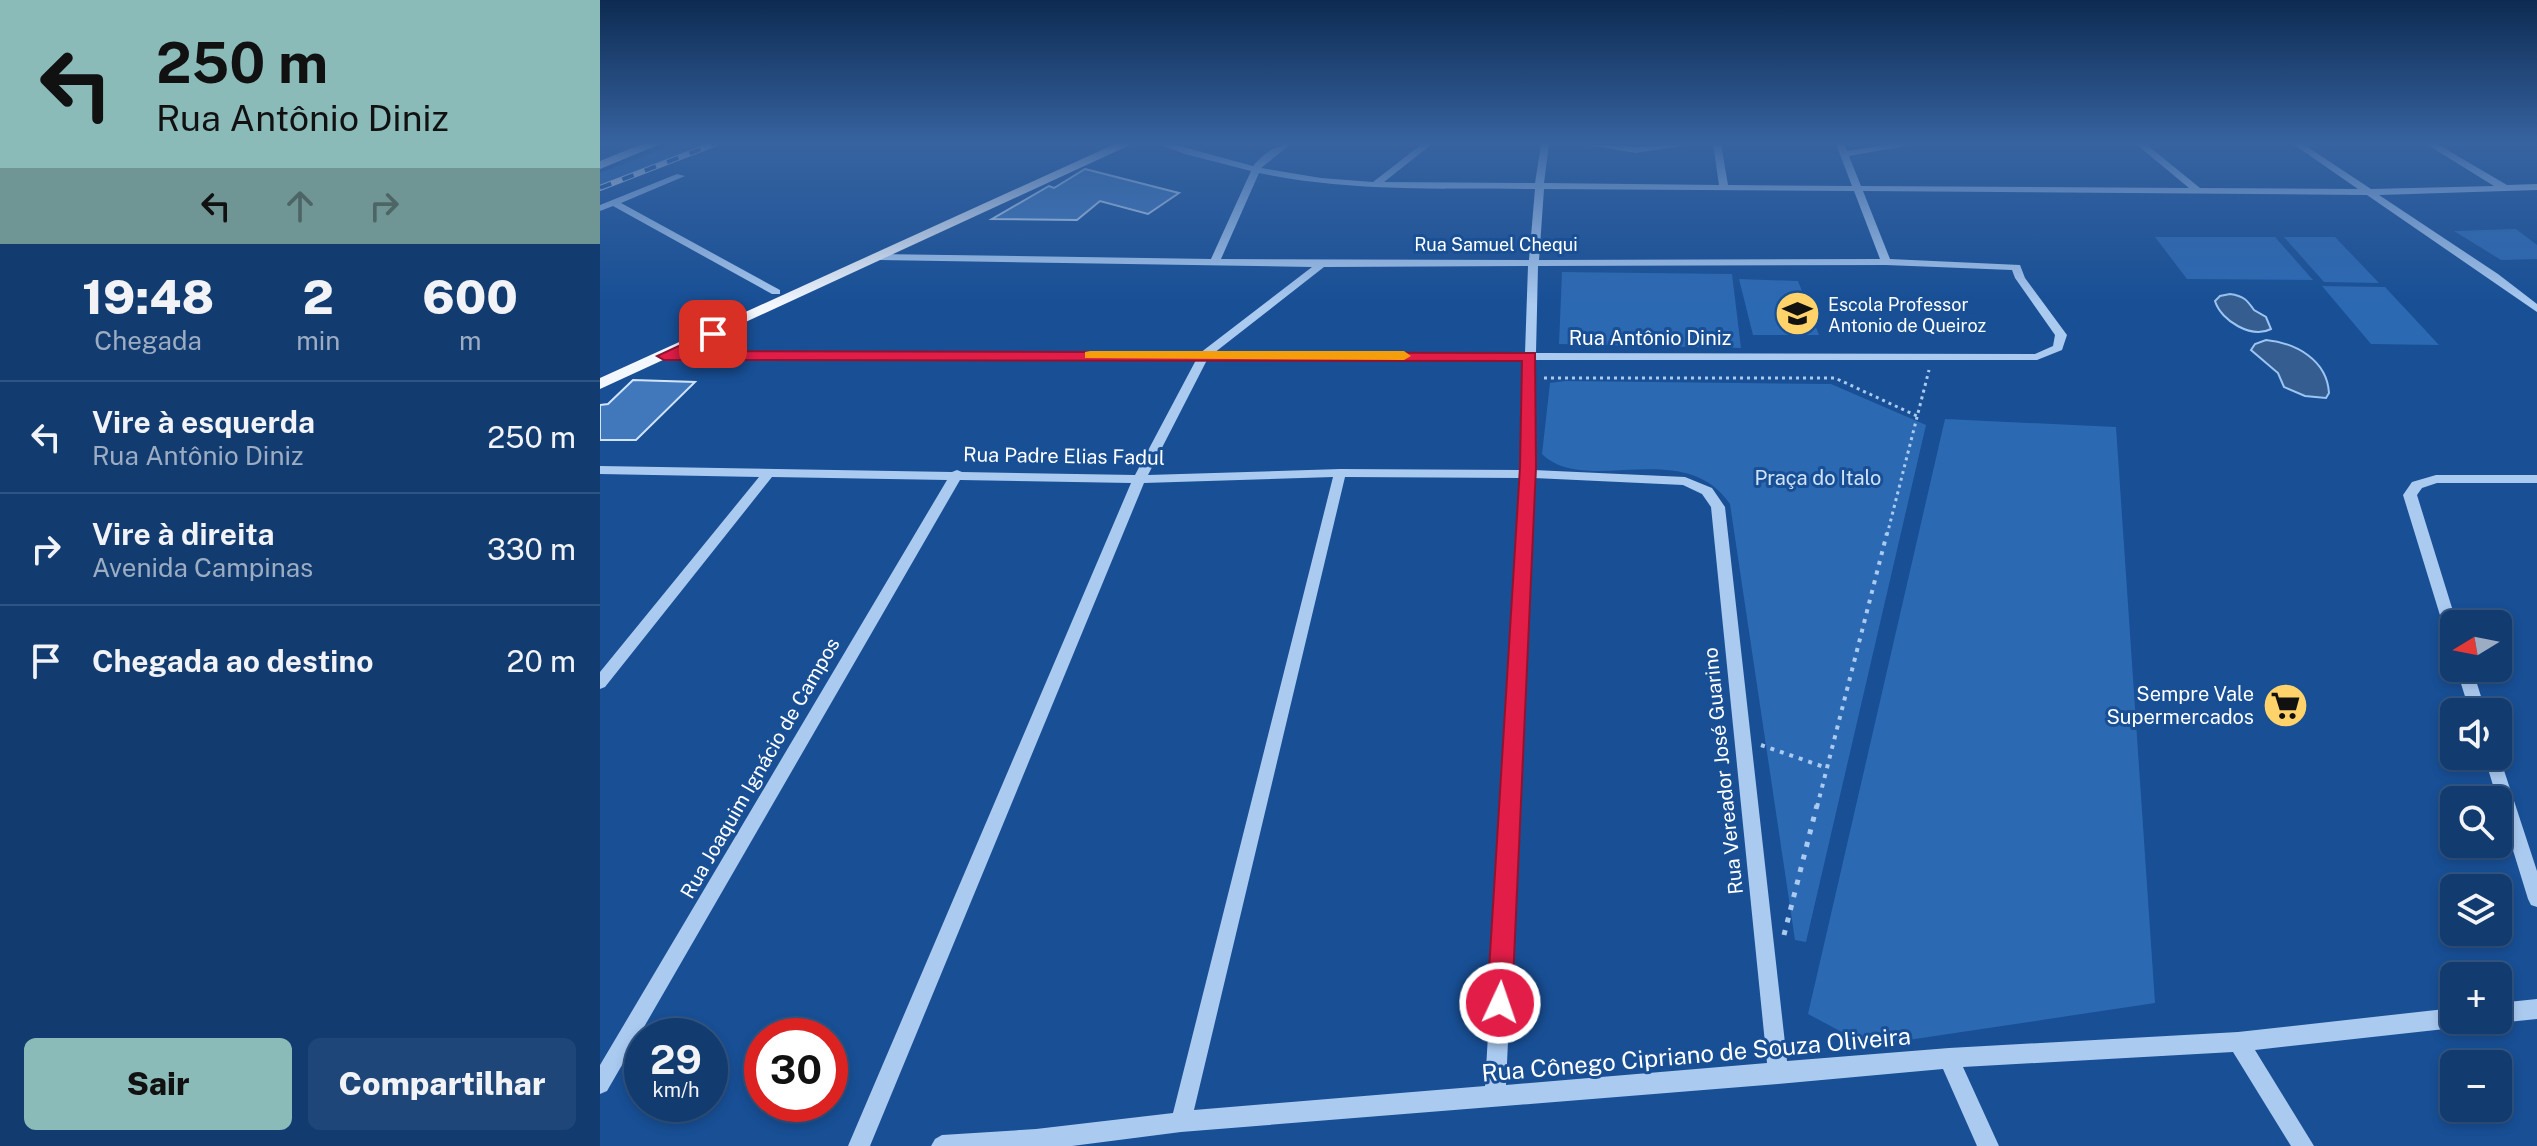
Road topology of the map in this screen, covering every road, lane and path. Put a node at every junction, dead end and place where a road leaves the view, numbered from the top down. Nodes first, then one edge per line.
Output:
1 (627, 197) edge
2 (986, 197) edge
3 (1010, 197) edge
4 (1243, 197) edge
5 (1537, 197) edge
6 (1862, 197) edge
7 (2379, 197) edge
8 (614, 203) junction
9 (600, 208) edge
10 (880, 257) junction
11 (1215, 261) junction
12 (1534, 262) junction
13 (1886, 262) junction
14 (1322, 264) junction
15 (776, 292) junction
16 (2537, 309) edge
17 (2058, 348) joint
18 (1204, 355) junction
19 (664, 356) junction
20 (1530, 356) junction
21 (1932, 357) junction
22 (600, 372) edge
23 (1529, 378) junction
24 (600, 384) edge
25 (1917, 416) junction
26 (600, 470) edge
27 (1340, 473) junction
28 (957, 474) junction
29 (1528, 474) junction
30 (767, 475) junction
31 (1139, 479) junction
32 (2537, 479) edge
33 (1685, 481) joint
34 (2445, 610) edge
35 (600, 683) edge
36 (1742, 738) junction
37 (1827, 768) junction
38 (2497, 770) edge
39 (2533, 875) edge
40 (2537, 899) edge
41 (1780, 950) dead end
42 (2535, 1012) edge
43 (2512, 1013) edge
44 (2440, 1020) edge
45 (2238, 1042) junction
46 (1949, 1058) junction
47 (1778, 1074) junction
48 (600, 1084) edge
49 (1495, 1097) junction
50 (1181, 1122) junction
51 (1036, 1143) edge
52 (859, 1146) edge
53 (942, 1146) edge
54 (1988, 1146) edge
55 (2303, 1146) edge

1 - 8 street
2 - 15 main road
3 - 10 main road
4 - 11 street
5 - 12 street
6 - 13 street
7 - 16 street
8 - 9 street
8 - 15 street
10 - 11 street, Rua Samuel Chequi
10 - 19 main road
11 - 14 street, Rua Samuel Chequi
12 - 13 street, Rua Samuel Chequi
12 - 14 street, Rua Samuel Chequi
12 - 20 street
13 - 17 street, Rua Samuel Chequi
14 - 18 street
15 - 22 main road
17 - 21 street, Rua Antônio Diniz
18 - 19 street, Rua Antônio Diniz
18 - 20 street, Rua Antônio Diniz
18 - 31 street
19 - 24 main road
20 - 21 street, Rua Antônio Diniz
20 - 23 street
21 - 25 path
23 - 25 path
23 - 29 street
25 - 37 path
26 - 30 street, Rua Padre Elias Fadul
27 - 29 street, Rua Padre Elias Fadul
27 - 31 street, Rua Padre Elias Fadul
27 - 50 street
28 - 30 street, Rua Padre Elias Fadul
28 - 31 street, Rua Padre Elias Fadul
28 - 48 street, Rua Joaquim Ignácio de Campos
29 - 33 street, Rua Padre Elias Fadul
29 - 49 street
30 - 35 street
31 - 52 street
32 - 34 street
33 - 36 street, Rua Vereador José Guarino
36 - 37 path
36 - 47 street, Rua Vereador José Guarino
37 - 41 path
38 - 39 street
39 - 40 street
42 - 43 street
44 - 45 street, Rua Cônego Cipriano de Souza Oliveira
45 - 46 street, Rua Cônego Cipriano de Souza Oliveira
45 - 55 street
46 - 47 street, Rua Cônego Cipriano de Souza Oliveira
46 - 54 street
47 - 49 street, Rua Cônego Cipriano de Souza Oliveira
49 - 50 street, Rua Cônego Cipriano de Souza Oliveira
50 - 51 street, Rua Cônego Cipriano de Souza Oliveira
51 - 53 street, Rua Cônego Cipriano de Souza Oliveira

